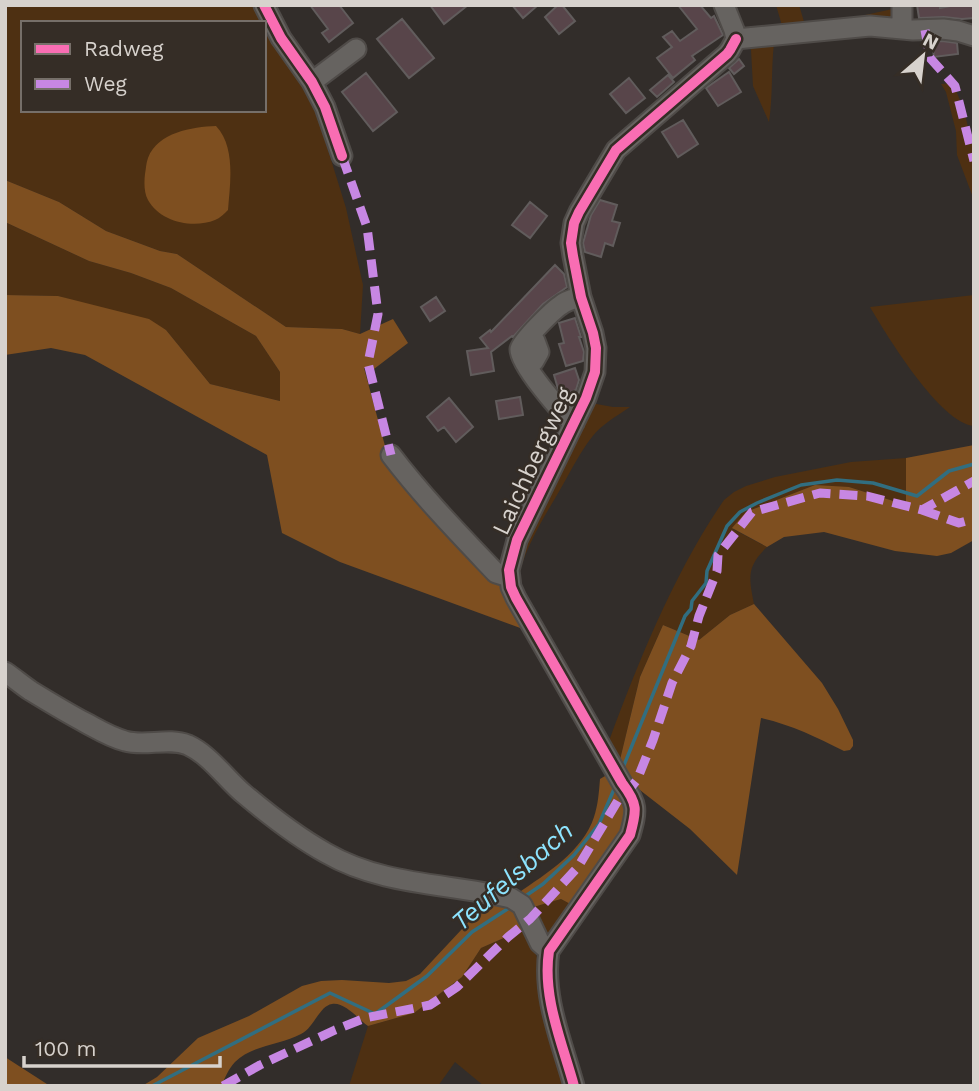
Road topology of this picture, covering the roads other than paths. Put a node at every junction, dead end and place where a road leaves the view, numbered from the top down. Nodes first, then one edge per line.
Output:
1 (724, 5) edge
2 (902, 5) edge
3 (266, 6) edge
4 (902, 29) junction
5 (974, 36) edge
6 (736, 39) junction
7 (356, 49) dead end
8 (312, 82) junction
9 (342, 156) dead end
10 (581, 297) junction
11 (574, 423) junction
12 (391, 455) dead end
13 (509, 577) junction
14 (5, 672) edge
15 (549, 951) junction
16 (574, 1086) edge

1 - 6 street
2 - 4 street
3 - 8 street
4 - 5 street
4 - 6 street
6 - 10 street, Laichbergweg
7 - 8 street
8 - 9 street
10 - 11 street, Laichbergweg
10 - 11 street, Laichbergweg
11 - 13 street, Laichbergweg
12 - 13 street, Laichbergweg
13 - 15 street
14 - 15 street
15 - 16 street

